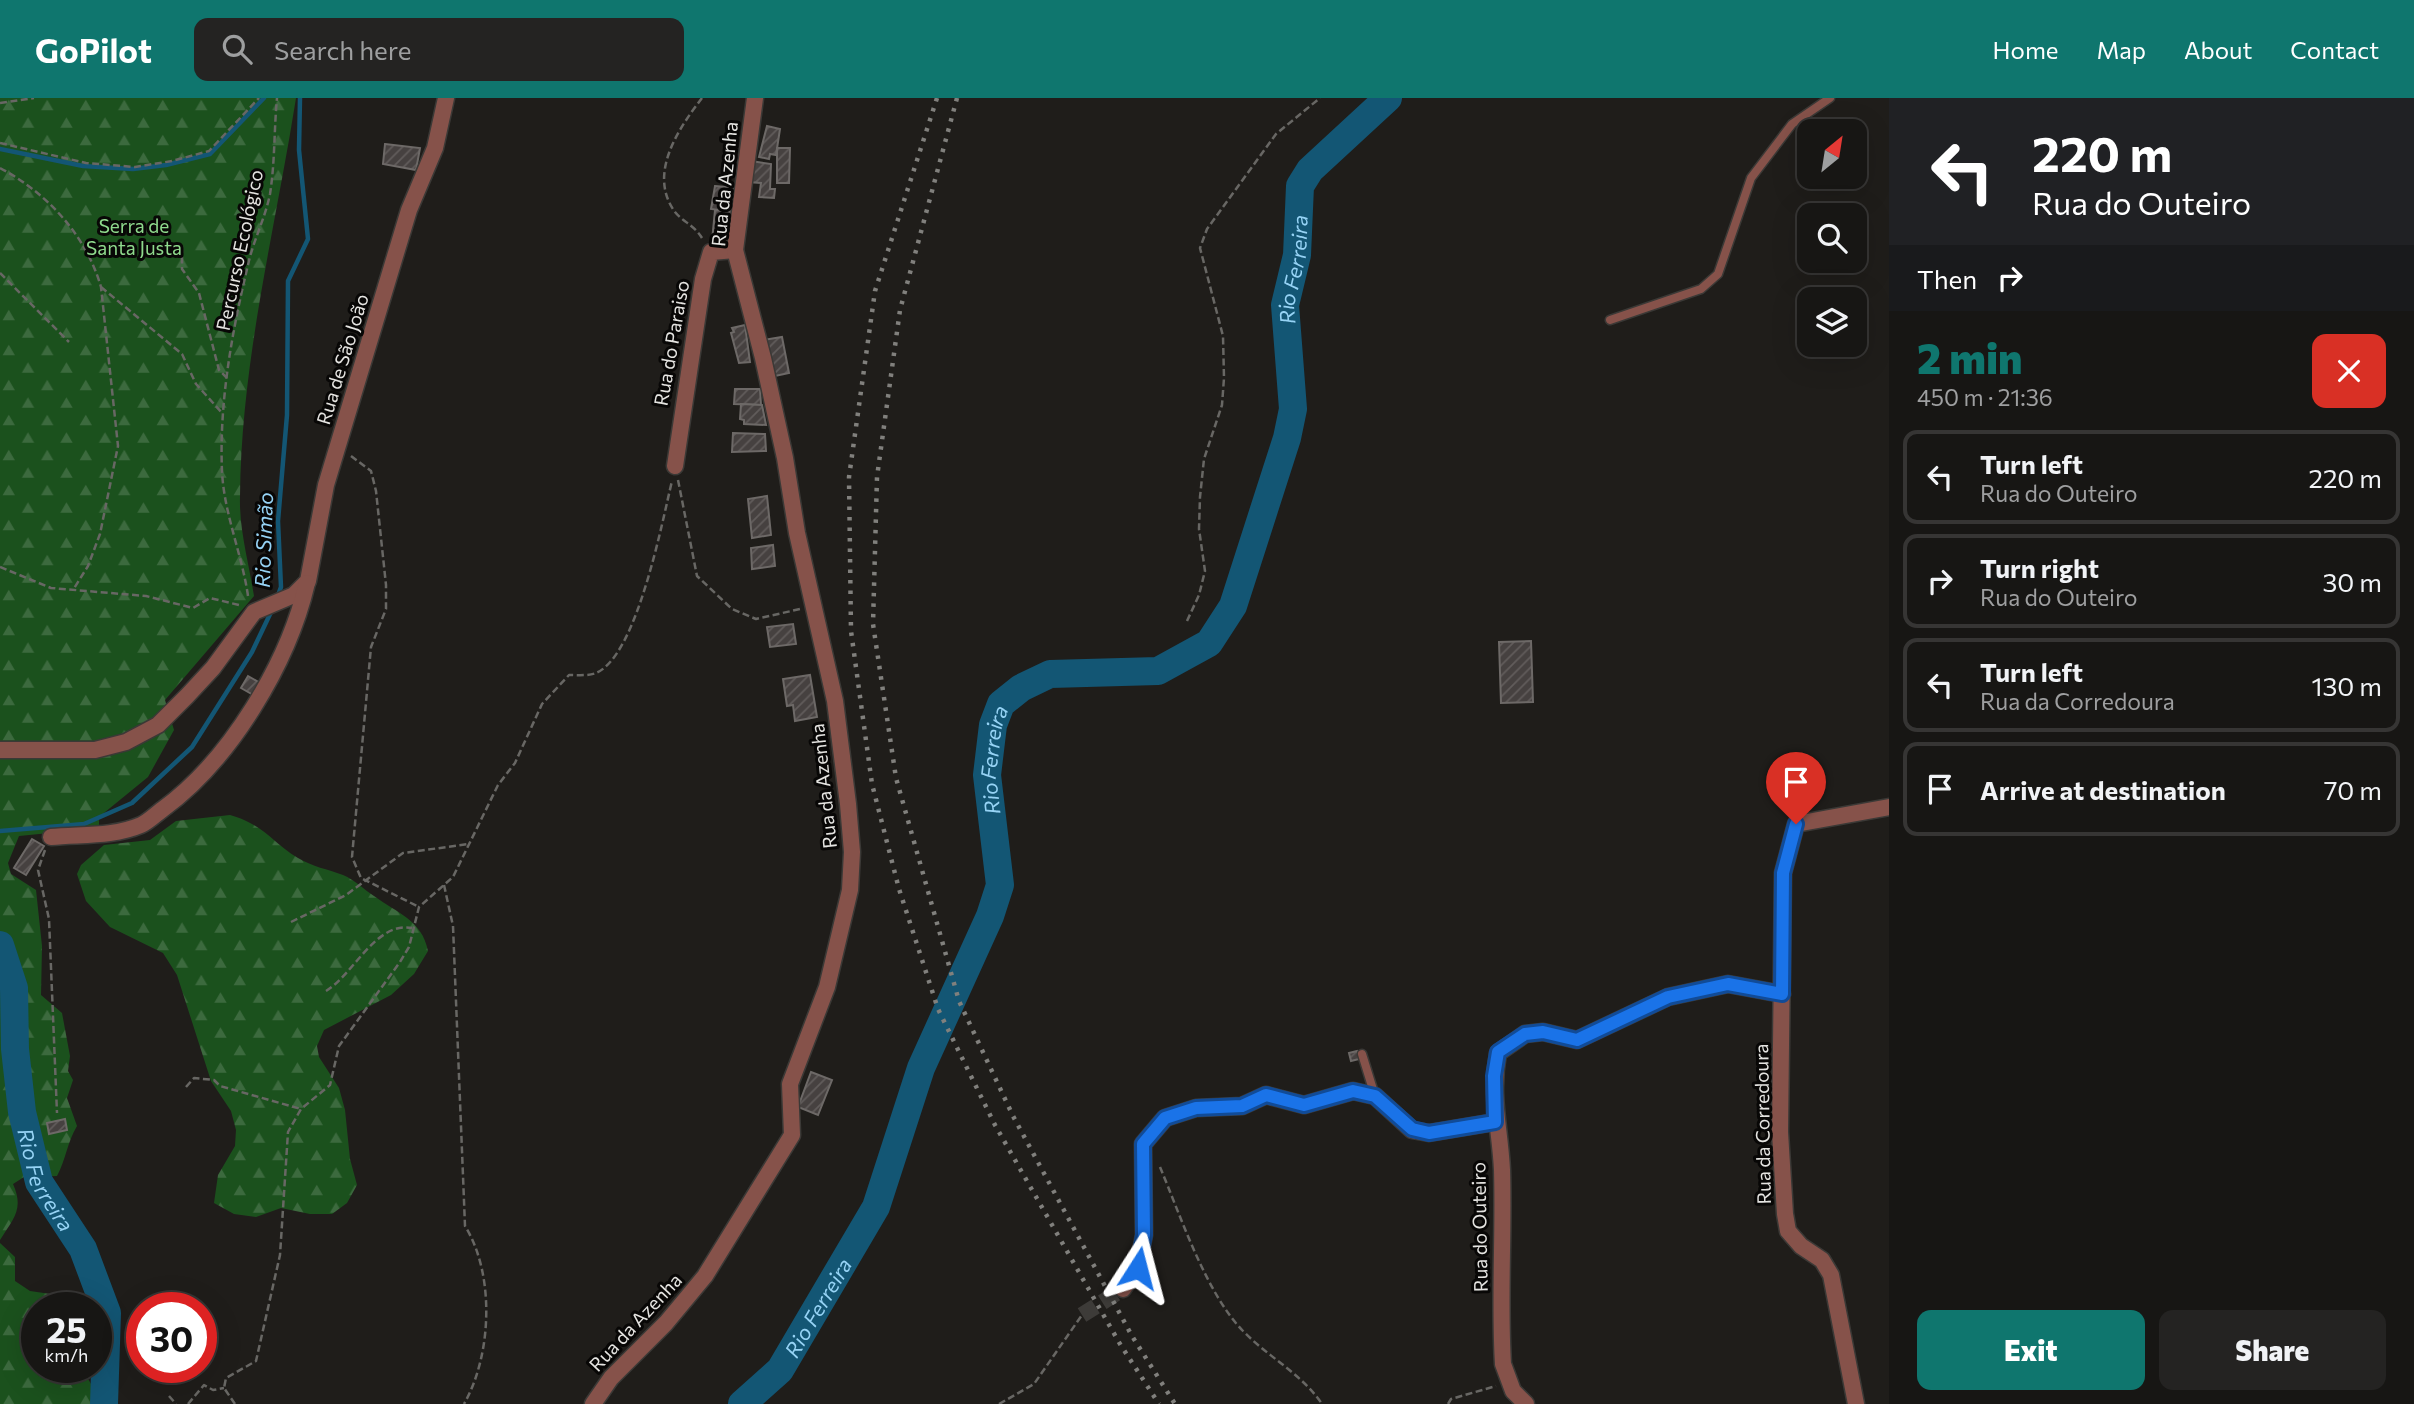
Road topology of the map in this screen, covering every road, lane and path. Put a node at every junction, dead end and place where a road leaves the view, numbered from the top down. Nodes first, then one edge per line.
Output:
1 (34, 98) edge
2 (259, 98) edge
3 (446, 98) edge
4 (702, 98) edge
5 (754, 98) edge
6 (1320, 98) edge
7 (1830, 98) edge
8 (276, 99) edge
9 (0, 103) edge
10 (0, 143) edge
11 (0, 168) edge
12 (182, 246) dead end
13 (736, 250) junction
14 (711, 252) junction
15 (0, 273) edge
16 (101, 287) junction
17 (1610, 320) dead end
18 (69, 342) dead end
19 (227, 378) junction
20 (224, 416) junction
21 (349, 454) dead end
22 (675, 466) junction
23 (0, 567) edge
24 (308, 581) junction
25 (73, 590) junction
26 (812, 606) junction
27 (251, 608) junction
28 (1187, 621) dead end
29 (0, 750) edge
30 (1889, 807) edge
31 (51, 837) joint
32 (469, 844) junction
33 (366, 880) junction
34 (444, 885) junction
35 (419, 907) junction
36 (291, 922) dead end
37 (412, 928) junction
38 (326, 991) dead end
39 (1782, 994) junction
40 (1362, 1054) dead end
41 (186, 1087) dead end
42 (1375, 1096) junction
43 (301, 1109) junction
44 (57, 1113) dead end
45 (1495, 1122) junction
46 (1158, 1164) dead end
47 (1123, 1289) tunnel mouth
48 (1082, 1315) tunnel mouth
49 (1510, 1382) junction
50 (224, 1388) junction
51 (169, 1396) dead end
52 (176, 1404) edge
53 (188, 1404) edge
54 (235, 1404) edge
55 (464, 1404) edge
56 (593, 1404) edge
57 (999, 1404) edge
58 (1322, 1404) edge
59 (1448, 1404) edge
60 (1526, 1404) edge
61 (1856, 1404) edge

1 - 9 path
2 - 10 path
3 - 24 street, Rua de São João
4 - 14 path
5 - 13 street, Rua da Azenha
6 - 28 path
7 - 17 lane
8 - 19 path, Percurso Ecológico
11 - 16 path
12 - 19 path
13 - 14 street
13 - 26 street, Rua da Azenha
14 - 22 street, Rua do Paraiso
15 - 18 path
16 - 20 path
16 - 25 path
19 - 20 path, Percurso Ecológico
20 - 27 path, Percurso Ecológico
21 - 33 path
22 - 26 path
22 - 32 path
23 - 25 path
24 - 27 street
24 - 31 street, Rua de São João
25 - 27 path
26 - 56 street, Rua da Azenha
27 - 29 street
30 - 39 street, Rua da Corredoura
31 - 44 path
32 - 33 path
32 - 34 path
33 - 35 path
33 - 36 path
34 - 35 path
34 - 55 path
35 - 37 path
37 - 38 path
37 - 43 path
39 - 45 street, Rua do Outeiro
39 - 61 street, Rua da Corredoura
40 - 42 lane
41 - 43 path
42 - 45 street
42 - 47 street
43 - 50 path
45 - 49 street, Rua do Outeiro
46 - 58 path
48 - 57 path
49 - 59 path
49 - 60 street, Rua do Outeiro
50 - 53 path
50 - 54 path
51 - 52 path

